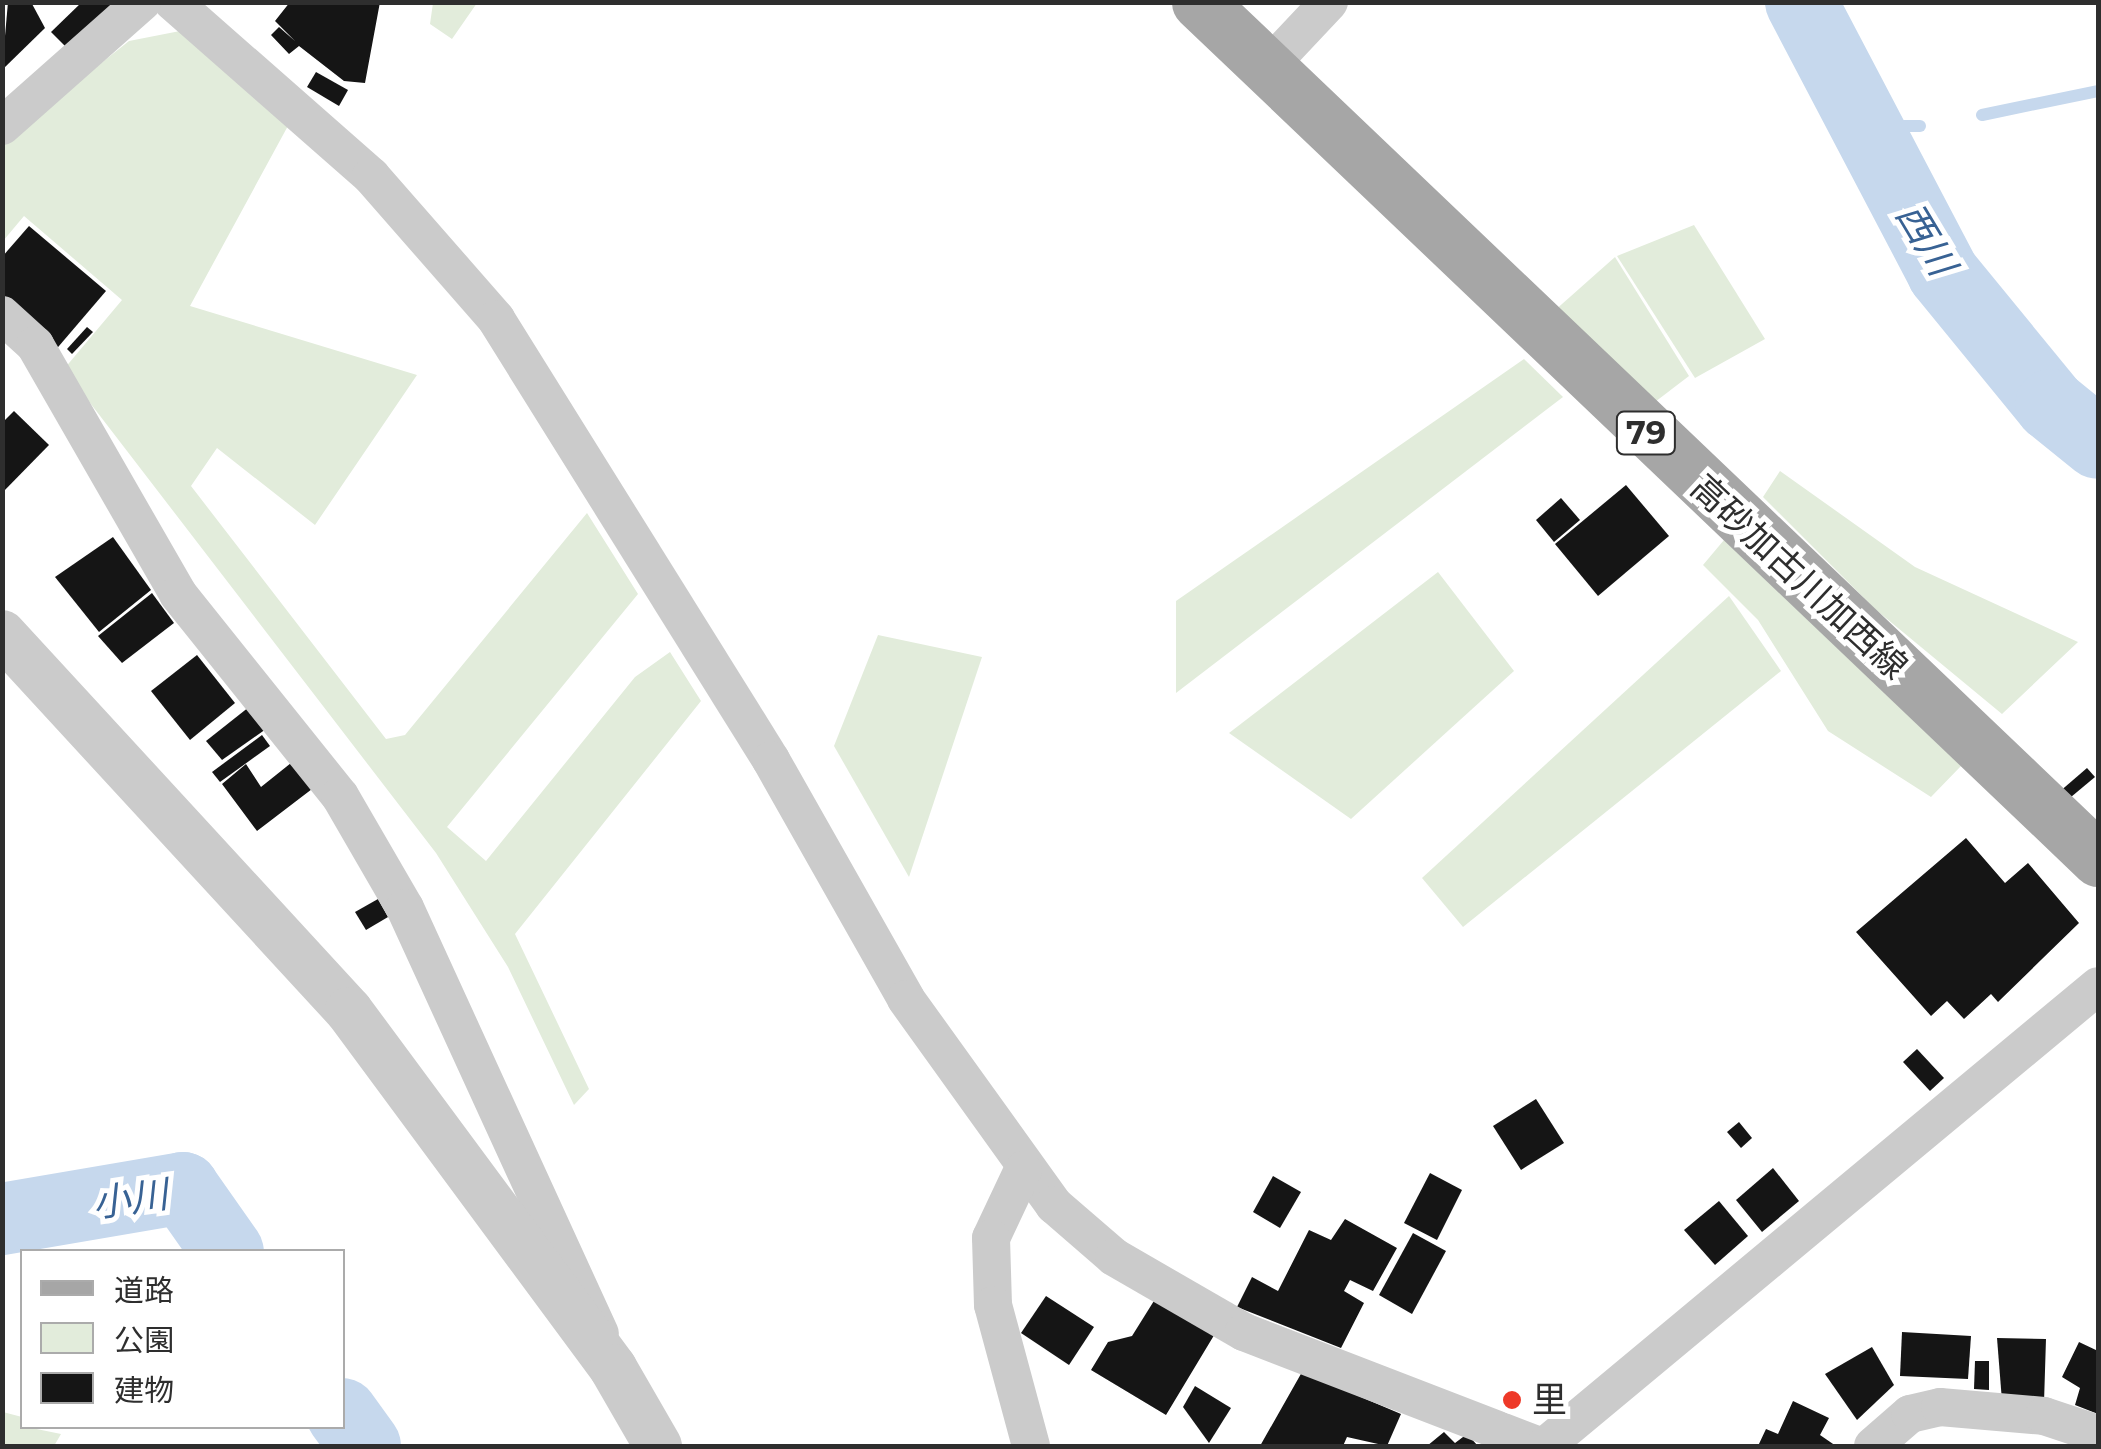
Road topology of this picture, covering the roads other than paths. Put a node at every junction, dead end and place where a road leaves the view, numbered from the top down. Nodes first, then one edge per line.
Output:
1 (142, 2) edge
2 (173, 2) edge
3 (1200, 2) edge
4 (1330, 2) edge
5 (1268, 67) junction
6 (2, 126) edge
7 (2, 315) edge
8 (2, 634) edge
9 (2098, 858) edge
10 (2098, 986) edge
11 (1023, 1170) junction
12 (612, 1368) junction
13 (2098, 1434) edge
14 (658, 1446) edge
15 (1030, 1446) edge
16 (1542, 1446) edge
17 (1873, 1446) edge

1 - 6 street
2 - 11 street
3 - 5 main road, 高砂加古川加西線 / 79
4 - 5 street
5 - 9 main road, 高砂加古川加西線 / 79
7 - 12 street
8 - 12 street
10 - 16 street
11 - 15 street
11 - 16 street
12 - 14 street
13 - 17 street

